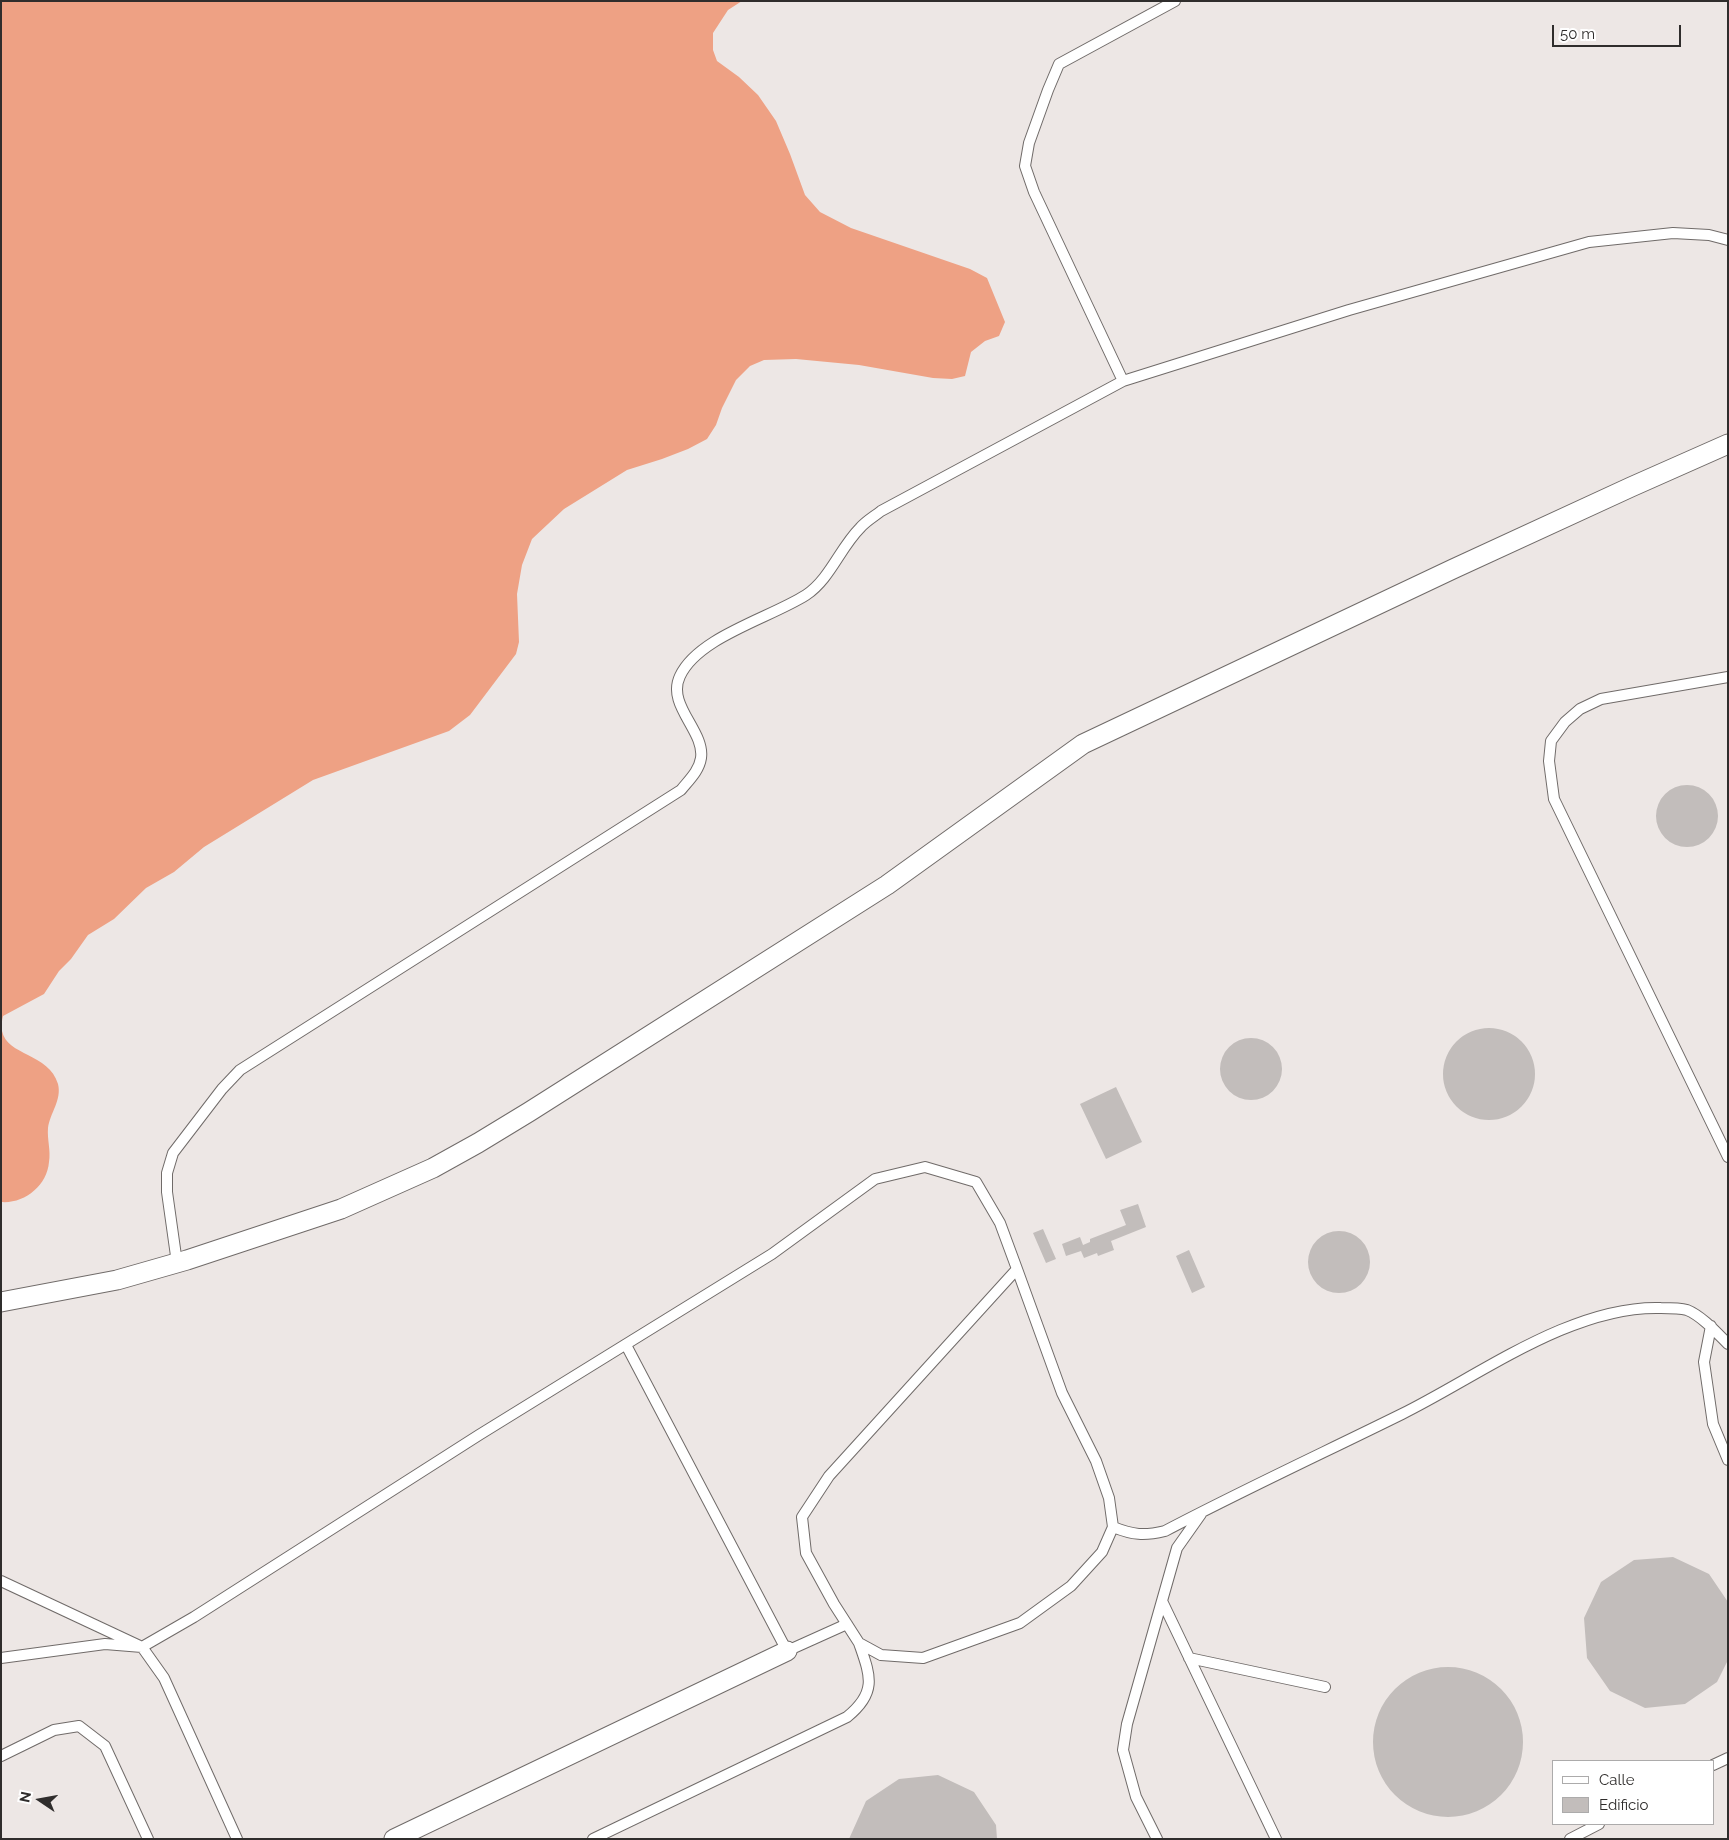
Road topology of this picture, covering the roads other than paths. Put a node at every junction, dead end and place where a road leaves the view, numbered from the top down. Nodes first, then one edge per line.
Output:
1 (1175, 1) edge
2 (1728, 240) edge
3 (1122, 382) junction
4 (1728, 444) edge
5 (1728, 677) edge
6 (1728, 1157) edge
7 (177, 1263) junction
8 (1017, 1269) junction
9 (1, 1302) edge
10 (1711, 1326) junction
11 (1728, 1344) edge
12 (626, 1345) junction
13 (1728, 1460) edge
14 (1203, 1511) junction
15 (1113, 1527) junction
16 (1, 1581) edge
17 (1162, 1601) junction
18 (847, 1624) junction
19 (859, 1642) junction
20 (142, 1647) junction
21 (787, 1651) junction
22 (1, 1658) edge
23 (1190, 1658) junction
24 (1326, 1687) dead end
25 (1, 1756) edge
26 (1728, 1758) edge
27 (1714, 1765) edge
28 (1597, 1825) edge
29 (148, 1839) edge
30 (237, 1839) edge
31 (394, 1839) edge
32 (593, 1839) edge
33 (1157, 1839) edge
34 (1276, 1839) edge
35 (1570, 1839) edge

1 - 3 lane
2 - 3 lane
3 - 7 lane
4 - 7 street
5 - 6 lane
7 - 9 street
8 - 12 lane
8 - 15 lane
8 - 18 lane
10 - 11 lane
10 - 13 lane
10 - 14 lane
12 - 20 lane
12 - 21 lane
14 - 15 lane
14 - 17 lane
15 - 19 lane
16 - 20 lane
17 - 23 lane
17 - 33 lane
18 - 19 lane
18 - 21 lane
19 - 32 lane
20 - 22 lane
20 - 30 lane
21 - 31 street
23 - 24 lane
23 - 34 lane
25 - 29 lane
26 - 27 lane
28 - 35 lane

